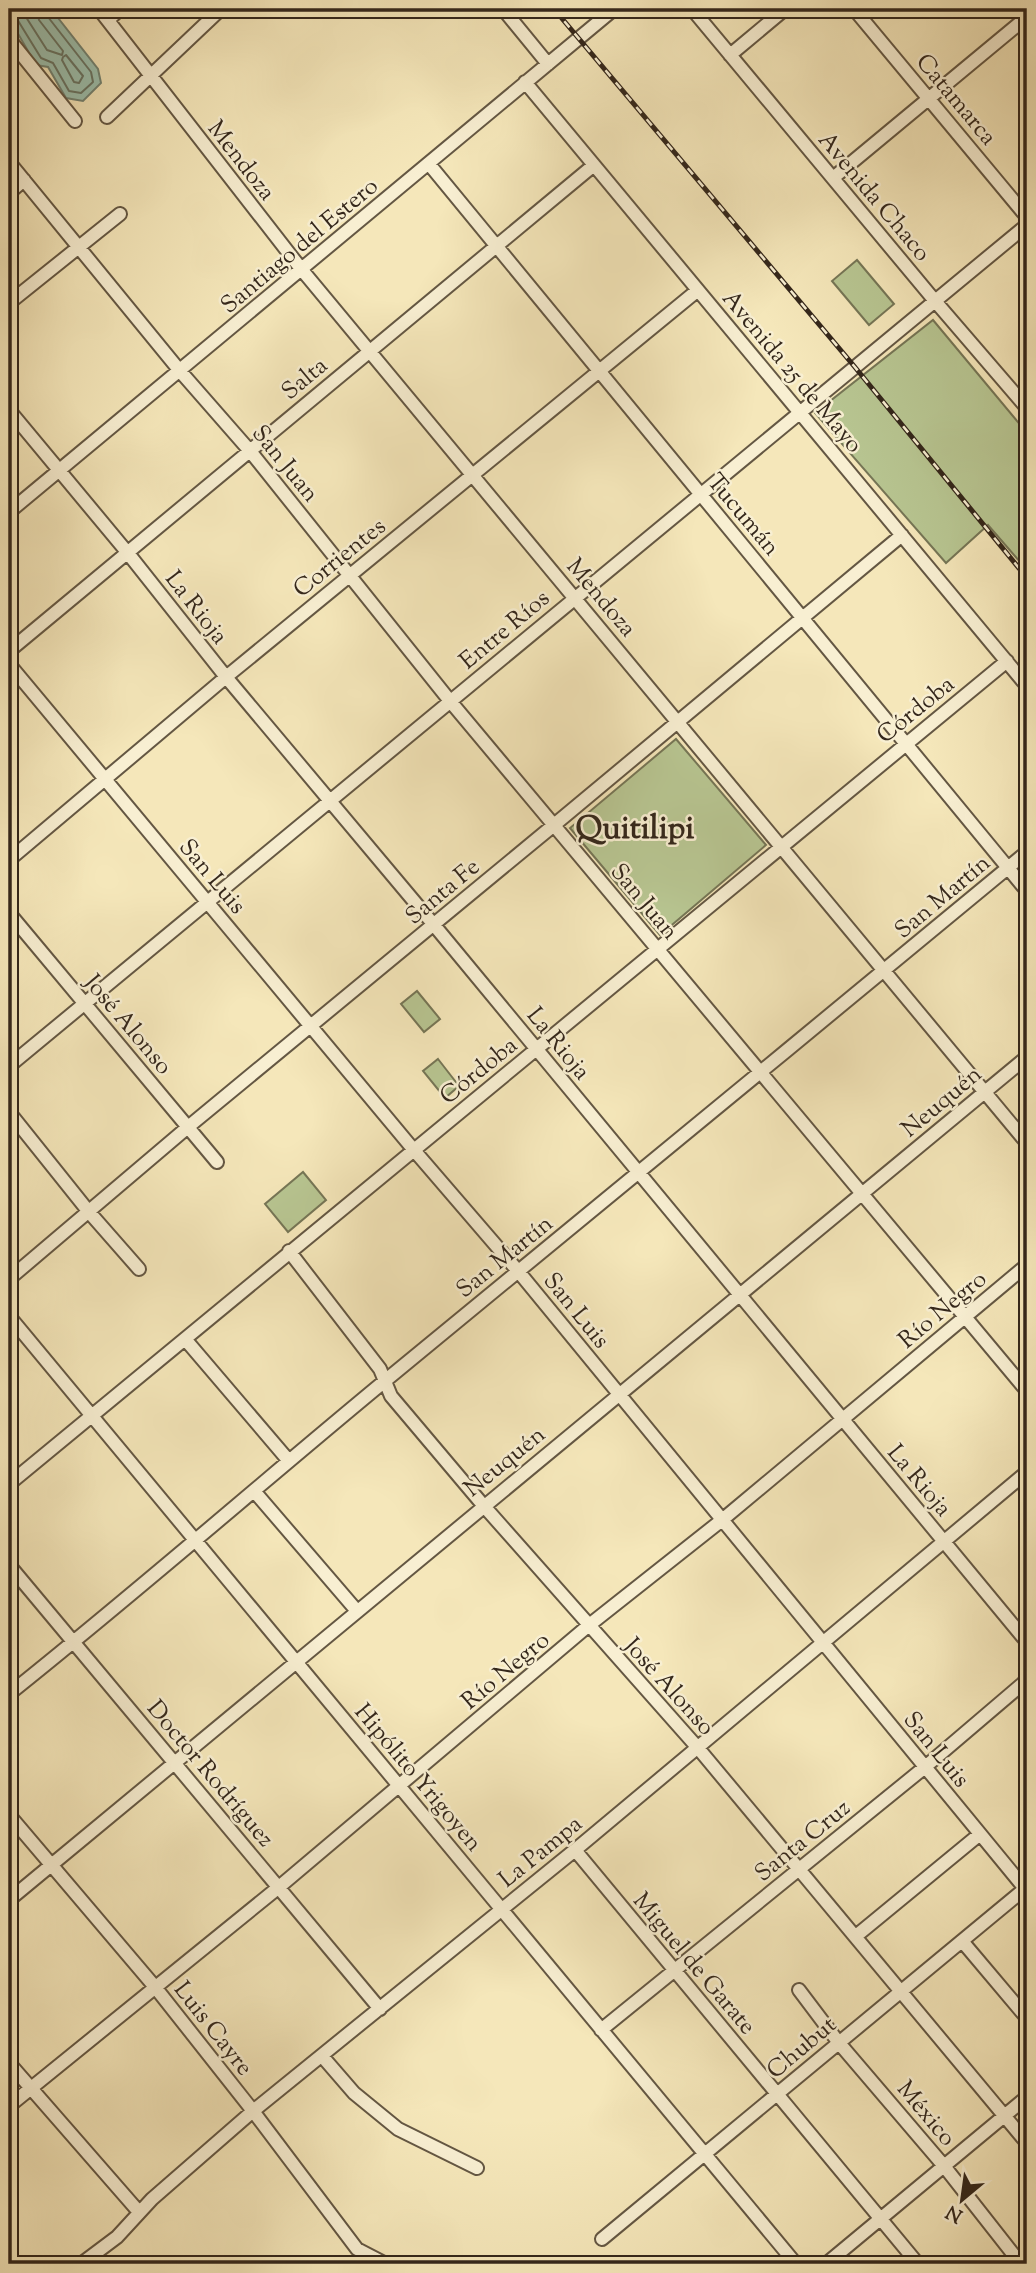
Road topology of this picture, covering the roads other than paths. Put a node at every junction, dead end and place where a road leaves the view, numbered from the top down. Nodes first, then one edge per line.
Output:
1 (99, 9) edge
2 (120, 9) edge
3 (221, 9) edge
4 (503, 9) edge
5 (614, 9) edge
6 (692, 9) edge
7 (785, 9) edge
8 (854, 9) edge
9 (1027, 17) edge
10 (108, 20) junction
11 (9, 39) edge
12 (730, 55) junction
13 (548, 64) junction
14 (149, 74) junction
15 (525, 82) junction
16 (929, 98) junction
17 (107, 117) dead end
18 (75, 121) dead end
19 (9, 162) edge
20 (429, 164) junction
21 (594, 164) junction
22 (832, 178) junction
23 (24, 180) junction
24 (9, 192) edge
25 (120, 214) dead end
26 (1027, 217) edge
27 (1027, 225) edge
28 (496, 246) junction
29 (78, 247) junction
30 (302, 270) junction
31 (698, 289) junction
32 (935, 302) junction
33 (9, 303) edge
34 (369, 351) junction
35 (180, 371) junction
36 (599, 371) junction
37 (1027, 408) edge
38 (9, 410) edge
39 (799, 412) junction
40 (250, 451) junction
41 (59, 471) junction
42 (472, 475) junction
43 (700, 494) junction
44 (9, 512) edge
45 (902, 535) junction
46 (127, 552) junction
47 (350, 576) junction
48 (575, 598) junction
49 (803, 618) junction
50 (9, 651) edge
51 (1007, 661) junction
52 (9, 664) edge
53 (226, 677) junction
54 (1027, 686) edge
55 (450, 701) junction
56 (678, 722) junction
57 (906, 744) junction
58 (104, 779) junction
59 (329, 800) junction
60 (554, 825) junction
61 (782, 846) junction
62 (1027, 852) edge
63 (9, 860) edge
64 (1008, 868) junction
65 (1027, 891) edge
66 (208, 902) junction
67 (9, 913) edge
68 (434, 925) junction
69 (657, 949) junction
70 (885, 970) junction
71 (84, 1004) junction
72 (311, 1027) junction
73 (537, 1049) junction
74 (1027, 1057) edge
75 (9, 1066) edge
76 (760, 1071) junction
77 (985, 1092) junction
78 (9, 1112) edge
79 (188, 1127) junction
80 (1027, 1143) edge
81 (413, 1149) junction
82 (217, 1162) dead end
83 (639, 1173) junction
84 (862, 1195) junction
85 (89, 1212) junction
86 (289, 1251) junction
87 (1027, 1265) edge
88 (139, 1269) dead end
89 (518, 1271) junction
90 (9, 1279) edge
91 (739, 1294) junction
92 (9, 1316) edge
93 (966, 1316) junction
94 (185, 1339) junction
95 (385, 1381) junction
96 (1027, 1391) edge
97 (619, 1394) junction
98 (91, 1416) junction
99 (842, 1418) junction
100 (289, 1461) junction
101 (1027, 1472) edge
102 (9, 1484) edge
103 (254, 1491) junction
104 (483, 1505) junction
105 (722, 1520) junction
106 (195, 1541) junction
107 (944, 1542) junction
108 (9, 1565) edge
109 (357, 1611) junction
110 (588, 1626) junction
111 (1027, 1642) edge
112 (73, 1643) junction
113 (823, 1643) junction
114 (297, 1663) junction
115 (1027, 1680) edge
116 (9, 1694) edge
117 (698, 1748) junction
118 (176, 1763) junction
119 (925, 1767) junction
120 (400, 1786) junction
121 (9, 1815) edge
122 (980, 1834) junction
123 (575, 1850) junction
124 (50, 1865) junction
125 (800, 1868) junction
126 (279, 1887) junction
127 (1027, 1889) edge
128 (9, 1900) edge
129 (501, 1908) junction
130 (856, 1936) junction
131 (962, 1941) junction
132 (674, 1970) junction
133 (155, 1987) junction
134 (799, 1990) dead end
135 (902, 1991) junction
136 (380, 2010) junction
137 (1027, 2018) edge
138 (601, 2030) junction
139 (839, 2043) junction
140 (322, 2056) junction
141 (9, 2063) edge
142 (29, 2089) junction
143 (778, 2094) junction
144 (1027, 2097) edge
145 (9, 2106) edge
146 (253, 2111) junction
147 (1004, 2116) junction
148 (1027, 2143) edge
149 (706, 2153) junction
150 (944, 2166) junction
151 (477, 2168) dead end
152 (139, 2212) junction
153 (880, 2220) junction
154 (603, 2239) dead end
155 (81, 2264) edge
156 (386, 2264) edge
157 (796, 2264) edge
158 (826, 2264) edge
159 (918, 2264) edge
160 (1021, 2264) edge

1 - 10 street, Mendoza
2 - 10 street
3 - 14 street
4 - 13 street
5 - 13 street, Santiago del Estero
6 - 12 street, Avenida Chaco
7 - 12 street
8 - 16 street, Catamarca
9 - 16 street
10 - 14 street, Mendoza
11 - 18 street
12 - 22 street, Avenida Chaco
13 - 15 street, Santiago del Estero
14 - 17 street
14 - 30 street, Mendoza
15 - 20 street, Santiago del Estero
15 - 21 street, Avenida 25 de Mayo
16 - 22 street
16 - 26 street, Catamarca
19 - 23 street, San Juan
20 - 28 street, Tucumán
20 - 30 street, Santiago del Estero
21 - 28 street, Salta
21 - 31 street, Avenida 25 de Mayo
22 - 32 street, Avenida Chaco
23 - 24 street
23 - 29 street, San Juan
25 - 29 street
27 - 32 street, Entre Ríos
28 - 34 street, Salta
28 - 36 street, Tucumán
29 - 33 street
29 - 35 street, San Juan
30 - 34 street, Mendoza
30 - 35 street, Santiago del Estero
31 - 36 street, Corrientes
31 - 39 street, Avenida 25 de Mayo
32 - 37 street, Avenida Chaco
32 - 39 street, Entre Ríos
34 - 40 street, Salta
34 - 42 street, Mendoza
35 - 40 street, San Juan
35 - 41 street, Santiago del Estero
36 - 42 street, Corrientes
36 - 43 street, Tucumán
38 - 41 street, La Rioja
39 - 43 street, Entre Ríos
39 - 45 street, Avenida 25 de Mayo
40 - 46 street, Salta
40 - 47 street, San Juan
41 - 44 street, Santiago del Estero
41 - 46 street, La Rioja
42 - 47 street, Corrientes
42 - 48 street, Mendoza
43 - 48 street, Entre Ríos
43 - 49 street, Tucumán
45 - 49 street, Santa Fe
45 - 51 street, Avenida 25 de Mayo
46 - 50 street, Salta
46 - 53 street, La Rioja
47 - 53 street, Corrientes
47 - 55 street, San Juan
48 - 55 street, Entre Ríos
48 - 56 street, Mendoza
49 - 56 street, Santa Fe
49 - 57 street, Tucumán
51 - 54 street, Avenida 25 de Mayo
51 - 57 street, Córdoba
52 - 58 street, San Luis
53 - 58 street, Corrientes
53 - 59 street, La Rioja
55 - 59 street, Entre Ríos
55 - 60 street, San Juan
56 - 60 street, Santa Fe
56 - 61 street, Mendoza
57 - 61 street, Córdoba
57 - 64 street, Tucumán
58 - 63 street, Corrientes
58 - 66 street, San Luis
59 - 66 street, Entre Ríos
59 - 68 street, La Rioja
60 - 68 street, Santa Fe
60 - 69 street, San Juan
61 - 69 street, Córdoba
61 - 70 street, Mendoza
62 - 64 street, San Martín
64 - 65 street, Tucumán
64 - 70 street, San Martín
66 - 71 street, Entre Ríos
66 - 72 street, San Luis
67 - 71 street, José Alonso
68 - 72 street, Santa Fe
68 - 73 street, La Rioja
69 - 73 street, Córdoba
69 - 76 street, San Juan
70 - 76 street, San Martín
70 - 77 street, Mendoza
71 - 75 street, Entre Ríos
71 - 79 street, José Alonso
72 - 79 street, Santa Fe
72 - 81 street, San Luis
73 - 81 street, Córdoba
73 - 83 street, La Rioja
74 - 77 street, Neuquén
76 - 83 street, San Martín
76 - 84 street, San Juan
77 - 80 street, Mendoza
77 - 84 street, Neuquén
78 - 85 street
79 - 82 street, José Alonso
79 - 85 street, Santa Fe
81 - 86 street, Córdoba
81 - 89 street, San Luis
83 - 89 street, San Martín
83 - 91 street, La Rioja
84 - 91 street, Neuquén
84 - 93 street, San Juan
85 - 88 street
85 - 90 street, Santa Fe
86 - 94 street, Córdoba
86 - 95 street, José Alonso
87 - 93 street, Río Negro
89 - 95 street, San Martín
89 - 97 street, San Luis
91 - 97 street, Neuquén
91 - 99 street, La Rioja
92 - 98 street, Hipólito Yrigoyen
93 - 96 street, San Juan
93 - 99 street, Río Negro
94 - 98 street, Córdoba
94 - 100 street
95 - 100 street, San Martín
95 - 104 street, José Alonso
97 - 104 street, Neuquén
97 - 105 street, San Luis
98 - 102 street, Córdoba
98 - 106 street, Hipólito Yrigoyen
99 - 105 street, Río Negro
99 - 107 street, La Rioja
100 - 103 street, San Martín
101 - 107 street, La Pampa
103 - 106 street, San Martín
103 - 109 street
104 - 109 street, Neuquén
104 - 110 street, José Alonso
105 - 110 street, Río Negro
105 - 113 street, San Luis
106 - 112 street, San Martín
106 - 114 street, Hipólito Yrigoyen
107 - 111 street, La Rioja
107 - 113 street, La Pampa
108 - 112 street, Doctor Rodríguez
109 - 114 street, Neuquén
110 - 117 street, José Alonso
110 - 120 street, Río Negro
112 - 116 street, San Martín
112 - 118 street, Doctor Rodríguez
113 - 117 street, La Pampa
113 - 119 street, San Luis
114 - 118 street, Neuquén
114 - 120 street, Hipólito Yrigoyen
115 - 119 street, Santa Cruz
117 - 123 street, La Pampa
117 - 125 street, José Alonso
118 - 124 street, Neuquén
118 - 126 street, Doctor Rodríguez
119 - 122 street, San Luis
119 - 125 street, Santa Cruz
120 - 126 street, Río Negro
120 - 129 street, Hipólito Yrigoyen
121 - 124 street, Luis Cayre
122 - 127 street, San Luis
122 - 130 street
123 - 129 street, La Pampa
123 - 132 street, Miguel de Garate
124 - 128 street, Neuquén
124 - 133 street, Luis Cayre
125 - 130 street, José Alonso
125 - 132 street, Santa Cruz
126 - 133 street, Río Negro
126 - 136 street, Doctor Rodríguez
127 - 131 street, Chubut
129 - 136 street, La Pampa
129 - 138 street, Hipólito Yrigoyen
130 - 135 street, José Alonso
131 - 135 street, Chubut
131 - 137 street
132 - 138 street, Santa Cruz
132 - 143 street, Miguel de Garate
133 - 142 street, Río Negro
133 - 146 street, Luis Cayre
134 - 139 street, México
135 - 139 street, Chubut
135 - 147 street, José Alonso
136 - 140 street, La Pampa
138 - 149 street, Hipólito Yrigoyen
139 - 143 street, Chubut
139 - 150 street, México
140 - 146 street, La Pampa
140 - 151 street
141 - 142 street
142 - 145 street, Río Negro
142 - 152 street
143 - 149 street, Chubut
143 - 153 street, Miguel de Garate
144 - 147 street
146 - 152 street, La Pampa
146 - 156 street, Luis Cayre
147 - 148 street, José Alonso
147 - 150 street
149 - 154 street, Chubut
149 - 157 street, Hipólito Yrigoyen
150 - 153 street
150 - 160 street, México
152 - 155 street, La Pampa
153 - 158 street
153 - 159 street, Miguel de Garate

